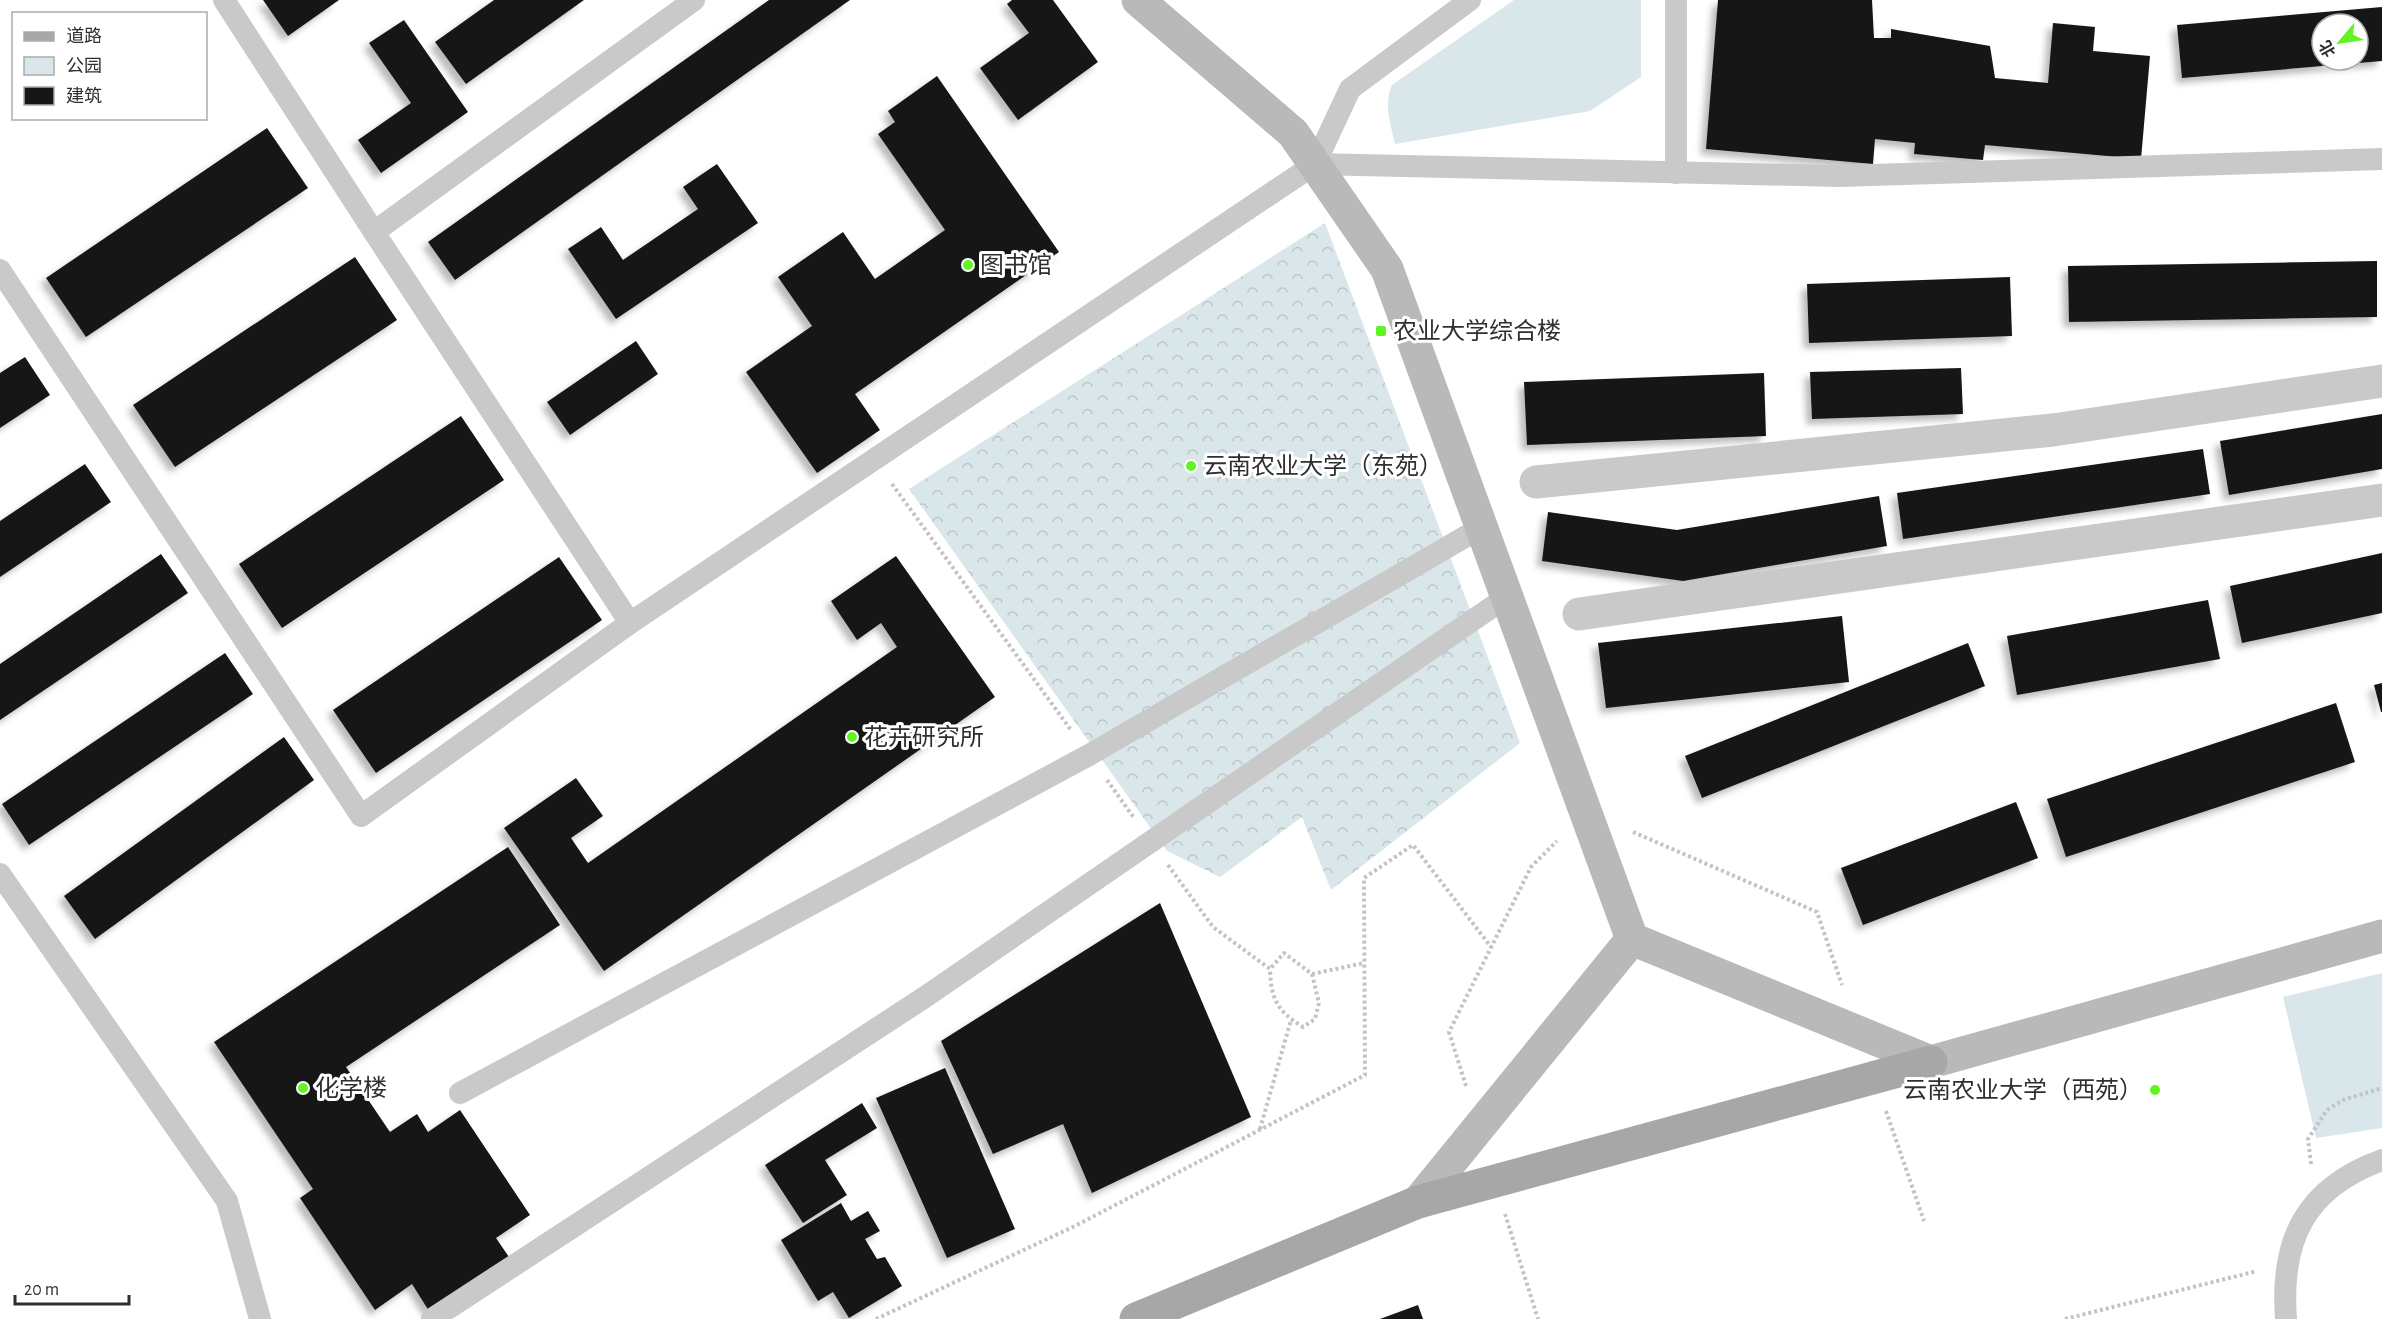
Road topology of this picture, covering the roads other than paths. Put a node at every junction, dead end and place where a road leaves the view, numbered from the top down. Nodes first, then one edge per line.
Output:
1 (224, 0) edge
2 (694, 0) edge
3 (1138, 0) edge
4 (1470, 0) edge
5 (1676, 0) edge
6 (2382, 159) edge
7 (1315, 164) junction
8 (1676, 172) junction
9 (374, 232) junction
10 (0, 270) edge
11 (2382, 381) edge
12 (1536, 482) dead end
13 (2382, 500) edge
14 (1482, 527) junction
15 (1508, 596) junction
16 (1579, 614) dead end
17 (630, 623) junction
18 (0, 874) edge
19 (2382, 936) edge
20 (1632, 939) junction
21 (1931, 1062) junction
22 (460, 1093) dead end
23 (2382, 1160) edge
24 (1419, 1202) junction
25 (260, 1319) edge
26 (432, 1319) edge
27 (1136, 1319) edge
28 (2286, 1319) edge

1 - 9 lane
2 - 9 lane
3 - 7 street
4 - 7 lane
5 - 8 lane
6 - 8 lane
7 - 8 lane
7 - 14 street
7 - 17 lane
9 - 17 lane
10 - 17 lane
11 - 12 street
13 - 16 street
14 - 15 street
14 - 22 lane
15 - 20 street
15 - 26 lane
18 - 25 lane
19 - 21 street
20 - 21 street
20 - 24 street
21 - 24 main road
23 - 28 lane
24 - 27 main road

